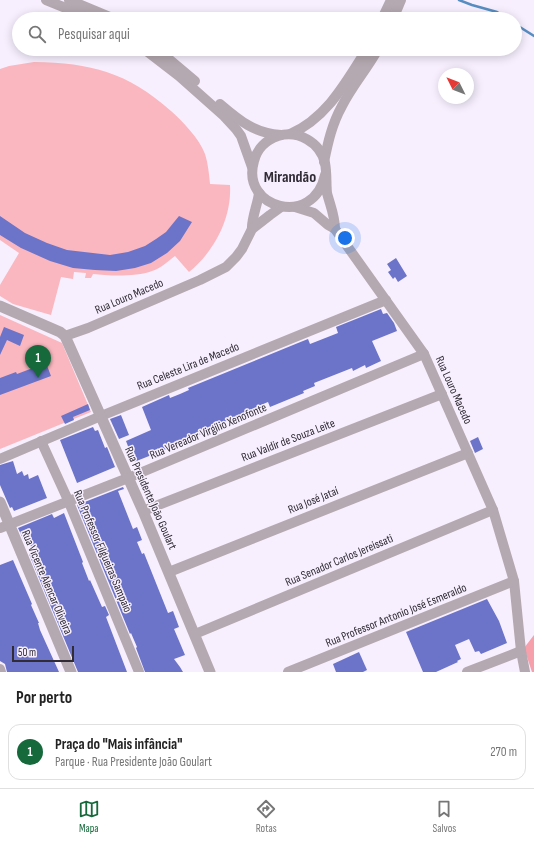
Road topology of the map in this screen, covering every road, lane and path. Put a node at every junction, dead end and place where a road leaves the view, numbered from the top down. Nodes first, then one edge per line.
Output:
1 (46, 0) edge
2 (69, 0) edge
3 (391, 0) edge
4 (401, 0) edge
5 (76, 12) edge
6 (99, 12) edge
7 (385, 12) edge
8 (396, 12) edge
9 (153, 56) edge
10 (165, 56) edge
11 (362, 56) edge
12 (373, 56) edge
13 (286, 135) junction
14 (324, 162) junction
15 (252, 167) junction
16 (326, 175) junction
17 (259, 193) junction
18 (281, 207) junction
19 (295, 207) junction
20 (252, 229) junction
21 (335, 229) junction
22 (386, 300) junction
23 (0, 306) edge
24 (65, 336) junction
25 (424, 354) junction
26 (442, 394) junction
27 (101, 416) junction
28 (41, 441) junction
29 (468, 453) junction
30 (0, 459) edge
31 (128, 478) junction
32 (68, 500) junction
33 (0, 502) edge
34 (493, 510) junction
35 (143, 511) junction
36 (4, 526) edge
37 (169, 572) junction
38 (514, 581) junction
39 (195, 634) junction
40 (521, 651) junction
41 (71, 672) edge
42 (139, 672) edge
43 (210, 672) edge
44 (288, 672) edge
45 (467, 672) edge
46 (526, 672) edge

1 - 5 street
2 - 6 street
3 - 7 street
4 - 8 street
9 - 15 street
10 - 13 street
11 - 13 street
12 - 14 street
13 - 14 street
13 - 15 street
14 - 16 street
15 - 17 street
16 - 19 street
16 - 21 street, Rua Louro Macedo
17 - 18 street
17 - 20 street, Rua Louro Macedo
18 - 19 street
18 - 20 street, Rua Louro Macedo
19 - 21 street, Rua Louro Macedo
20 - 24 street, Rua Louro Macedo
21 - 22 street, Rua Louro Macedo
22 - 25 street, Rua Louro Macedo
22 - 27 street, Rua Celeste Lira de Macedo
23 - 24 street
24 - 27 street, Rua Presidente João Goulart
25 - 26 street, Rua Louro Macedo
25 - 31 street, Rua Vereador Virgílio Xenofonte
26 - 29 street, Rua Louro Macedo
26 - 35 street, Rua Valdir de Souza Leite
27 - 28 street, Rua Celeste Lira de Macedo
27 - 31 street, Rua Presidente João Goulart
28 - 30 street, Rua Celeste Lira de Macedo
28 - 32 street, Rua Professor Filgueiras Sampaio
29 - 34 street, Rua Louro Macedo
29 - 37 street, Rua José Jataí
31 - 32 street, Rua Vereador Virgílio Xenofonte
31 - 35 street, Rua Presidente João Goulart
32 - 36 street, Rua Vereador Virgílio Xenofonte
32 - 42 street, Rua Professor Filgueiras Sampaio
33 - 36 street, Rua Vicente Alencar Oliveira
34 - 38 street, Rua Louro Macedo
34 - 39 street, Rua Senador Carlos Jereissati
35 - 37 street, Rua Presidente João Goulart
36 - 41 street, Rua Vicente Alencar Oliveira
37 - 39 street, Rua Presidente João Goulart
38 - 40 street, Rua Louro Macedo
38 - 44 street, Rua Professor Antonio José Esmeraldo
39 - 43 street, Rua Presidente João Goulart
40 - 45 street
40 - 46 street, Rua Louro Macedo

